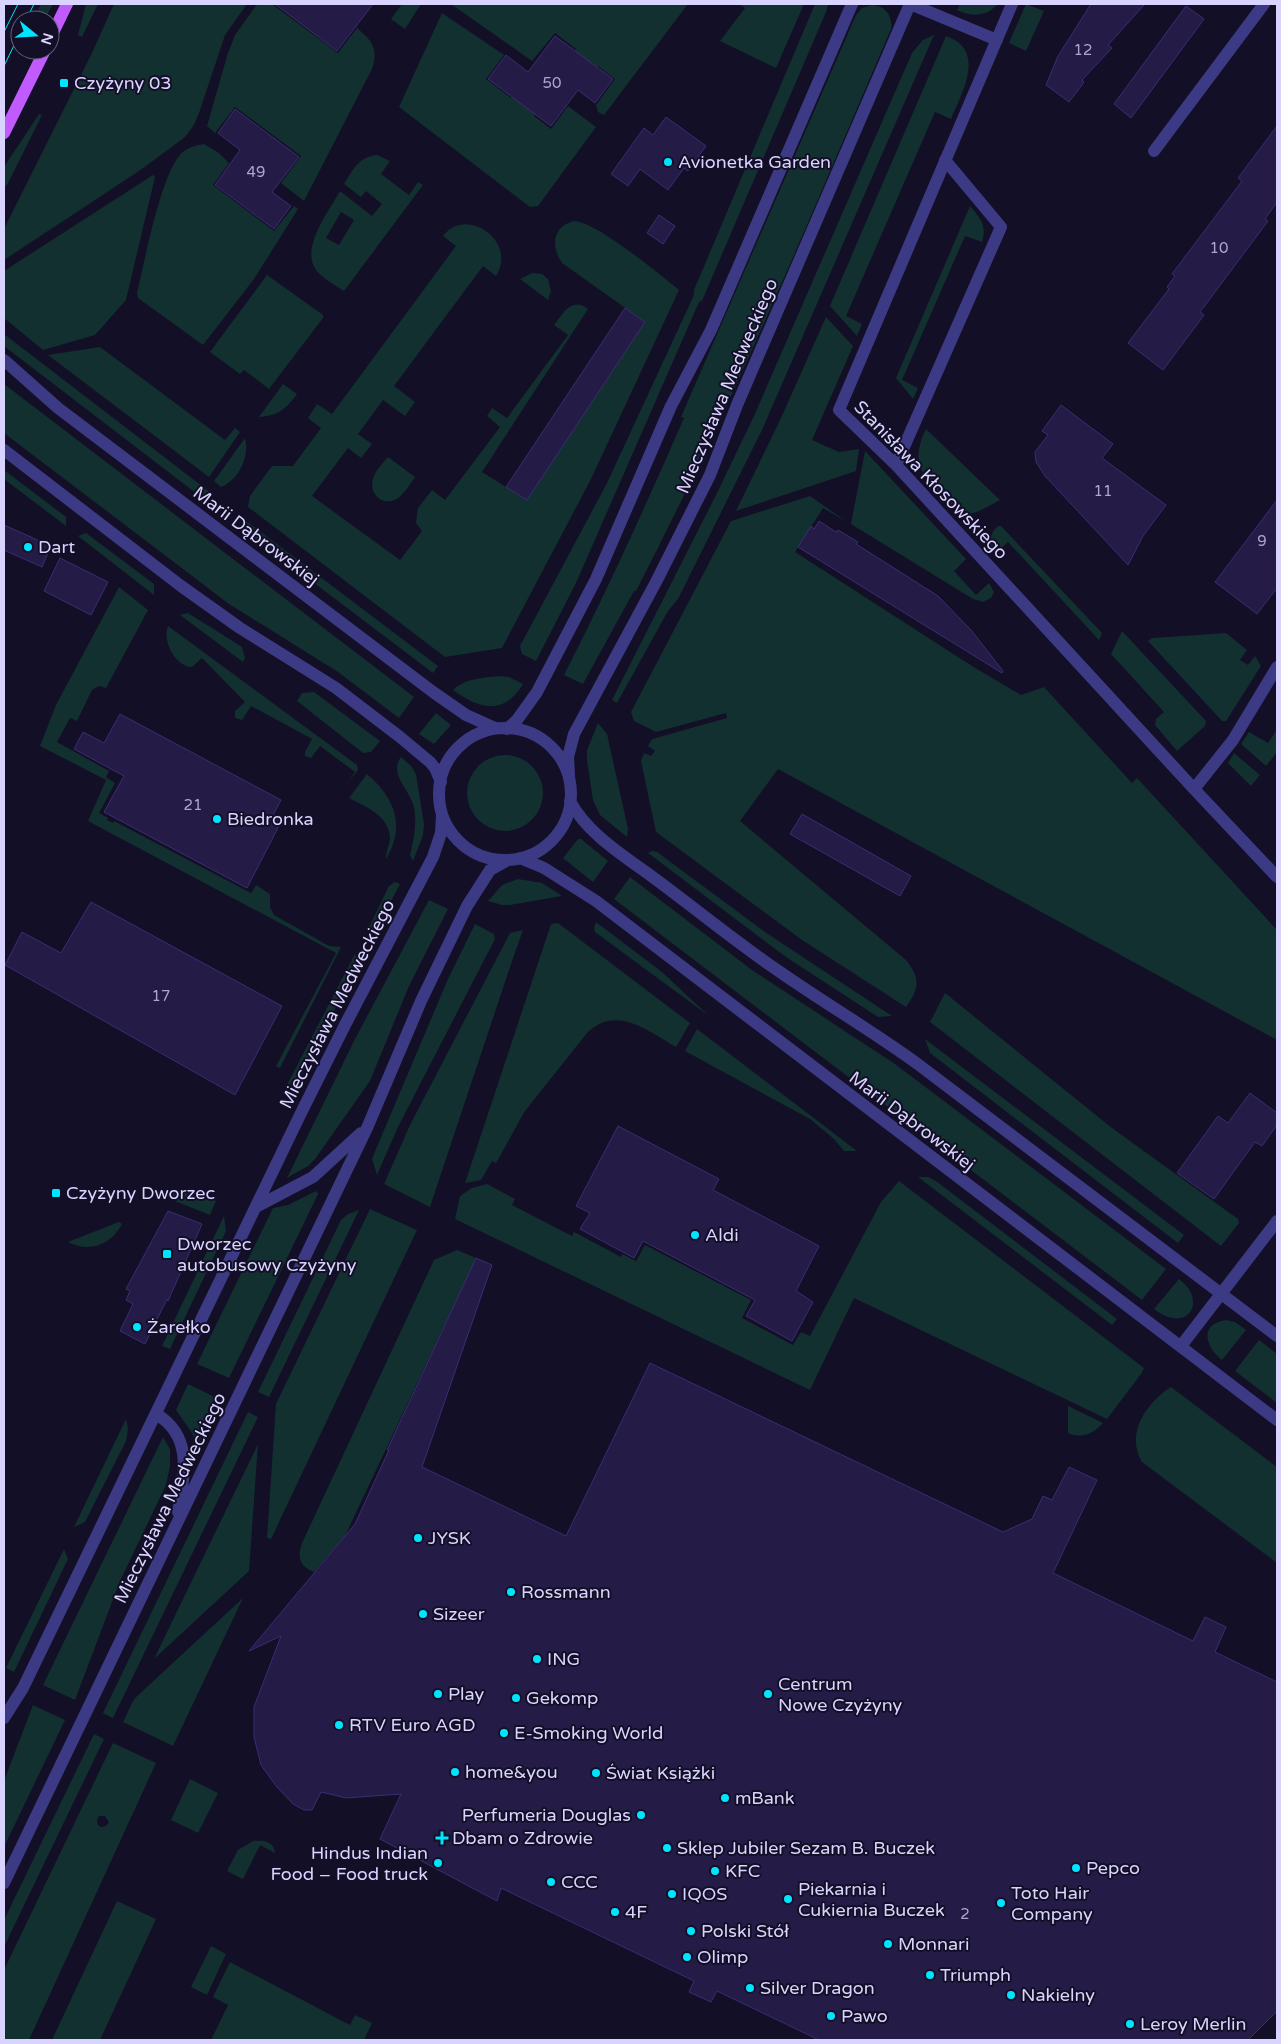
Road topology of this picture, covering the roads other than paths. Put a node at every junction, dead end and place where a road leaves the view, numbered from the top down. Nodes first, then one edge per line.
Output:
1 (67, 4) edge
2 (852, 4) edge
3 (910, 4) edge
4 (1012, 4) edge
5 (1264, 4) edge
6 (60, 18) edge
7 (997, 40) junction
8 (40, 60) edge
9 (4, 133) edge
10 (1154, 151) dead end
11 (945, 160) junction
12 (4, 360) edge
13 (4, 450) edge
14 (896, 464) junction
15 (1277, 667) edge
16 (501, 728) junction
17 (569, 775) junction
18 (441, 782) junction
19 (1194, 789) junction
20 (570, 801) junction
21 (442, 815) junction
22 (514, 859) junction
23 (1277, 877) edge
24 (367, 1128) junction
25 (256, 1207) junction
26 (1277, 1221) edge
27 (1273, 1236) edge
28 (1222, 1294) junction
29 (1277, 1336) edge
30 (1181, 1346) junction
31 (156, 1414) junction
32 (1277, 1420) edge
33 (176, 1524) junction
34 (4, 1718) edge
35 (4, 1883) edge

1 - 6 main road
2 - 16 street, Mieczysława Medweckiego
3 - 7 street
3 - 17 street, Mieczysława Medweckiego
4 - 7 street, Stanisława Kłosowskiego
5 - 10 street
7 - 11 street, Stanisława Kłosowskiego
8 - 9 main road
11 - 14 street
11 - 14 street, Stanisława Kłosowskiego
12 - 16 street, Marii Dąbrowskiej
13 - 18 street
14 - 19 street, Stanisława Kłosowskiego
15 - 19 street
16 - 17 street
16 - 18 street
17 - 20 street
18 - 21 street
19 - 23 street, Stanisława Kłosowskiego
20 - 22 street
20 - 28 street
21 - 22 street
21 - 25 street, Mieczysława Medweckiego
22 - 24 street, Mieczysława Medweckiego
22 - 30 street, Marii Dąbrowskiej
24 - 25 street, Mieczysława Medweckiego
24 - 33 street, Mieczysława Medweckiego
25 - 31 street, Mieczysława Medweckiego
26 - 27 street
27 - 28 street
28 - 29 street
28 - 30 street
30 - 32 street, Marii Dąbrowskiej
31 - 33 street
31 - 34 street, Mieczysława Medweckiego
33 - 35 street, Mieczysława Medweckiego

